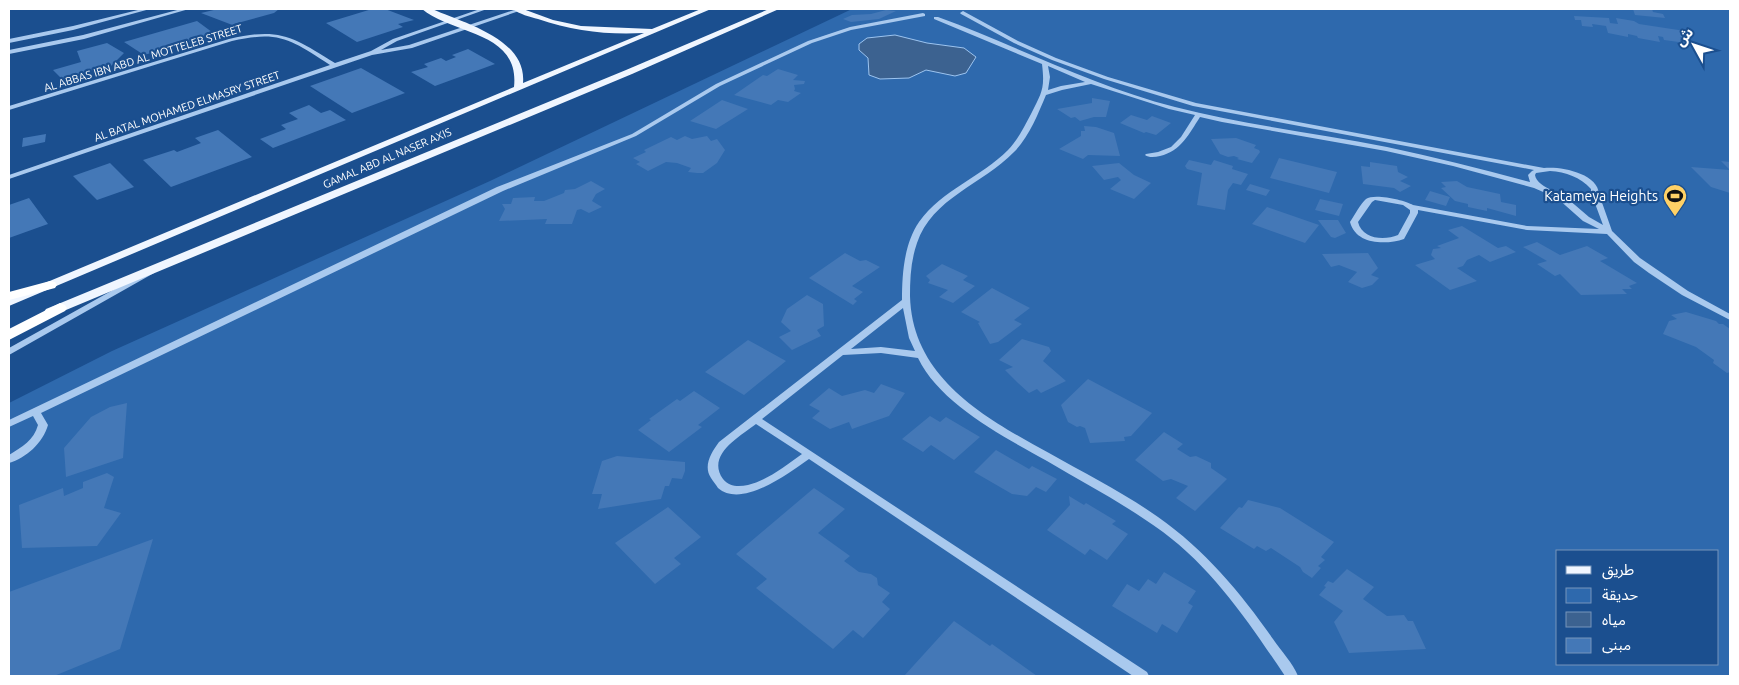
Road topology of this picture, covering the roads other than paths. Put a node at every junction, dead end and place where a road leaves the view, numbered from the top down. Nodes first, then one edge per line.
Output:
1 (147, 9) edge
2 (186, 9) edge
3 (426, 9) edge
4 (484, 9) edge
5 (518, 9) edge
6 (707, 9) edge
7 (775, 9) edge
8 (917, 9) edge
9 (962, 13) edge
10 (923, 15) junction
11 (936, 18) junction
12 (952, 18) dead end
13 (451, 20) junction
14 (467, 28) junction
15 (658, 29) junction
16 (9, 41) edge
17 (418, 44) joint
18 (9, 52) edge
19 (371, 54) junction
20 (1045, 64) junction
21 (335, 66) junction
22 (1091, 82) junction
23 (518, 88) junction
24 (1044, 94) junction
25 (9, 108) edge
26 (1198, 115) junction
27 (1148, 155) dead end
28 (1541, 169) junction
29 (9, 177) edge
30 (1537, 186) junction
31 (1595, 194) junction
32 (1560, 196) junction
33 (1412, 207) junction
34 (1609, 232) junction
35 (162, 266) junction
36 (50, 285) junction
37 (9, 296) edge
38 (906, 301) junction
39 (9, 302) edge
40 (60, 308) junction
41 (1730, 317) edge
42 (9, 330) edge
43 (9, 335) edge
44 (9, 352) edge
45 (842, 352) junction
46 (920, 354) junction
47 (35, 410) junction
48 (756, 419) junction
49 (9, 424) edge
50 (808, 455) junction
51 (9, 459) edge
52 (1142, 676) edge
53 (1292, 676) edge

1 - 16 street
2 - 18 street
3 - 13 main road
4 - 13 street, AL BATAL MOHAMED ELMASRY STREET
5 - 14 street
5 - 15 main road
6 - 15 main road, GAMAL ABD AL NASER AXIS
7 - 35 main road, GAMAL ABD AL NASER AXIS
8 - 10 street
9 - 28 street
10 - 11 street
10 - 47 street
11 - 12 street
11 - 20 street
13 - 14 main road
13 - 19 street, AL BATAL MOHAMED ELMASRY STREET
14 - 17 street
14 - 23 main road
15 - 23 main road, GAMAL ABD AL NASER AXIS
17 - 19 street, AL BATAL MOHAMED ELMASRY STREET
19 - 21 street, AL BATAL MOHAMED ELMASRY STREET
20 - 22 street
20 - 24 street
21 - 25 street, AL ABBAS IBN ABD AL MOTTELEB STREET
21 - 29 street, AL BATAL MOHAMED ELMASRY STREET
22 - 24 street
22 - 26 street
23 - 36 main road, GAMAL ABD AL NASER AXIS
24 - 38 street
26 - 27 street
26 - 30 street
28 - 30 street
28 - 31 street
30 - 32 street
31 - 32 street
31 - 34 street
32 - 34 street
33 - 33 street
33 - 34 street
34 - 41 street
35 - 40 main road, GAMAL ABD AL NASER AXIS
35 - 44 street
36 - 37 highway
36 - 39 main road, GAMAL ABD AL NASER AXIS
38 - 45 street
38 - 46 street
40 - 42 main road, GAMAL ABD AL NASER AXIS
40 - 43 highway
45 - 46 street
45 - 48 street
46 - 53 street
47 - 49 street
47 - 51 street
48 - 50 street
48 - 50 street
50 - 52 street

